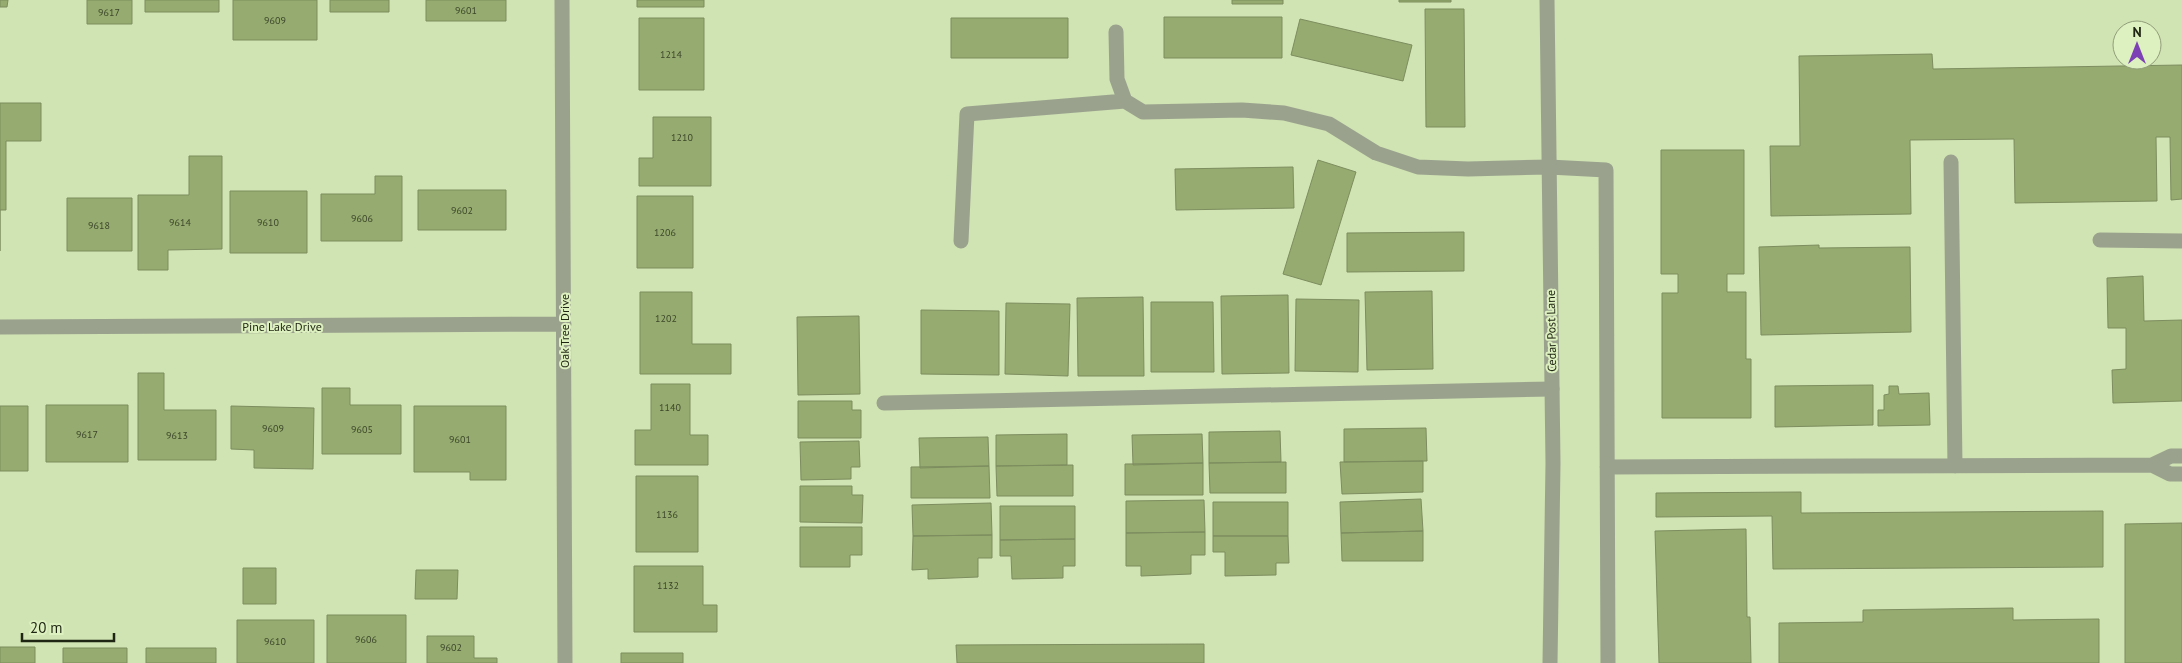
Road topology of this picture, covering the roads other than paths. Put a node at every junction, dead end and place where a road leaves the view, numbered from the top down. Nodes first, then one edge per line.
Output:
1 (562, 0) edge
2 (1547, 0) edge
3 (1116, 32) dead end
4 (1125, 101) junction
5 (1951, 162) dead end
6 (1549, 167) junction
7 (2100, 240) dead end
8 (961, 241) dead end
9 (2182, 241) edge
10 (564, 324) junction
11 (0, 327) edge
12 (1552, 389) junction
13 (884, 403) dead end
14 (2182, 456) edge
15 (2152, 465) junction
16 (1955, 466) junction
17 (1607, 467) junction
18 (2182, 474) edge
19 (565, 663) edge
20 (1550, 663) edge
21 (1608, 663) edge

1 - 10 street, Oak Tree Drive
2 - 6 street, Cedar Post Lane
3 - 4 street
4 - 6 street
4 - 8 street
5 - 16 street
6 - 12 street, Cedar Post Lane
6 - 17 street
7 - 9 street
10 - 11 street, Pine Lake Drive
10 - 19 street, Oak Tree Drive
12 - 13 street
12 - 20 street, Cedar Post Lane
14 - 15 street
15 - 16 street
15 - 18 street
16 - 17 street
17 - 21 street

